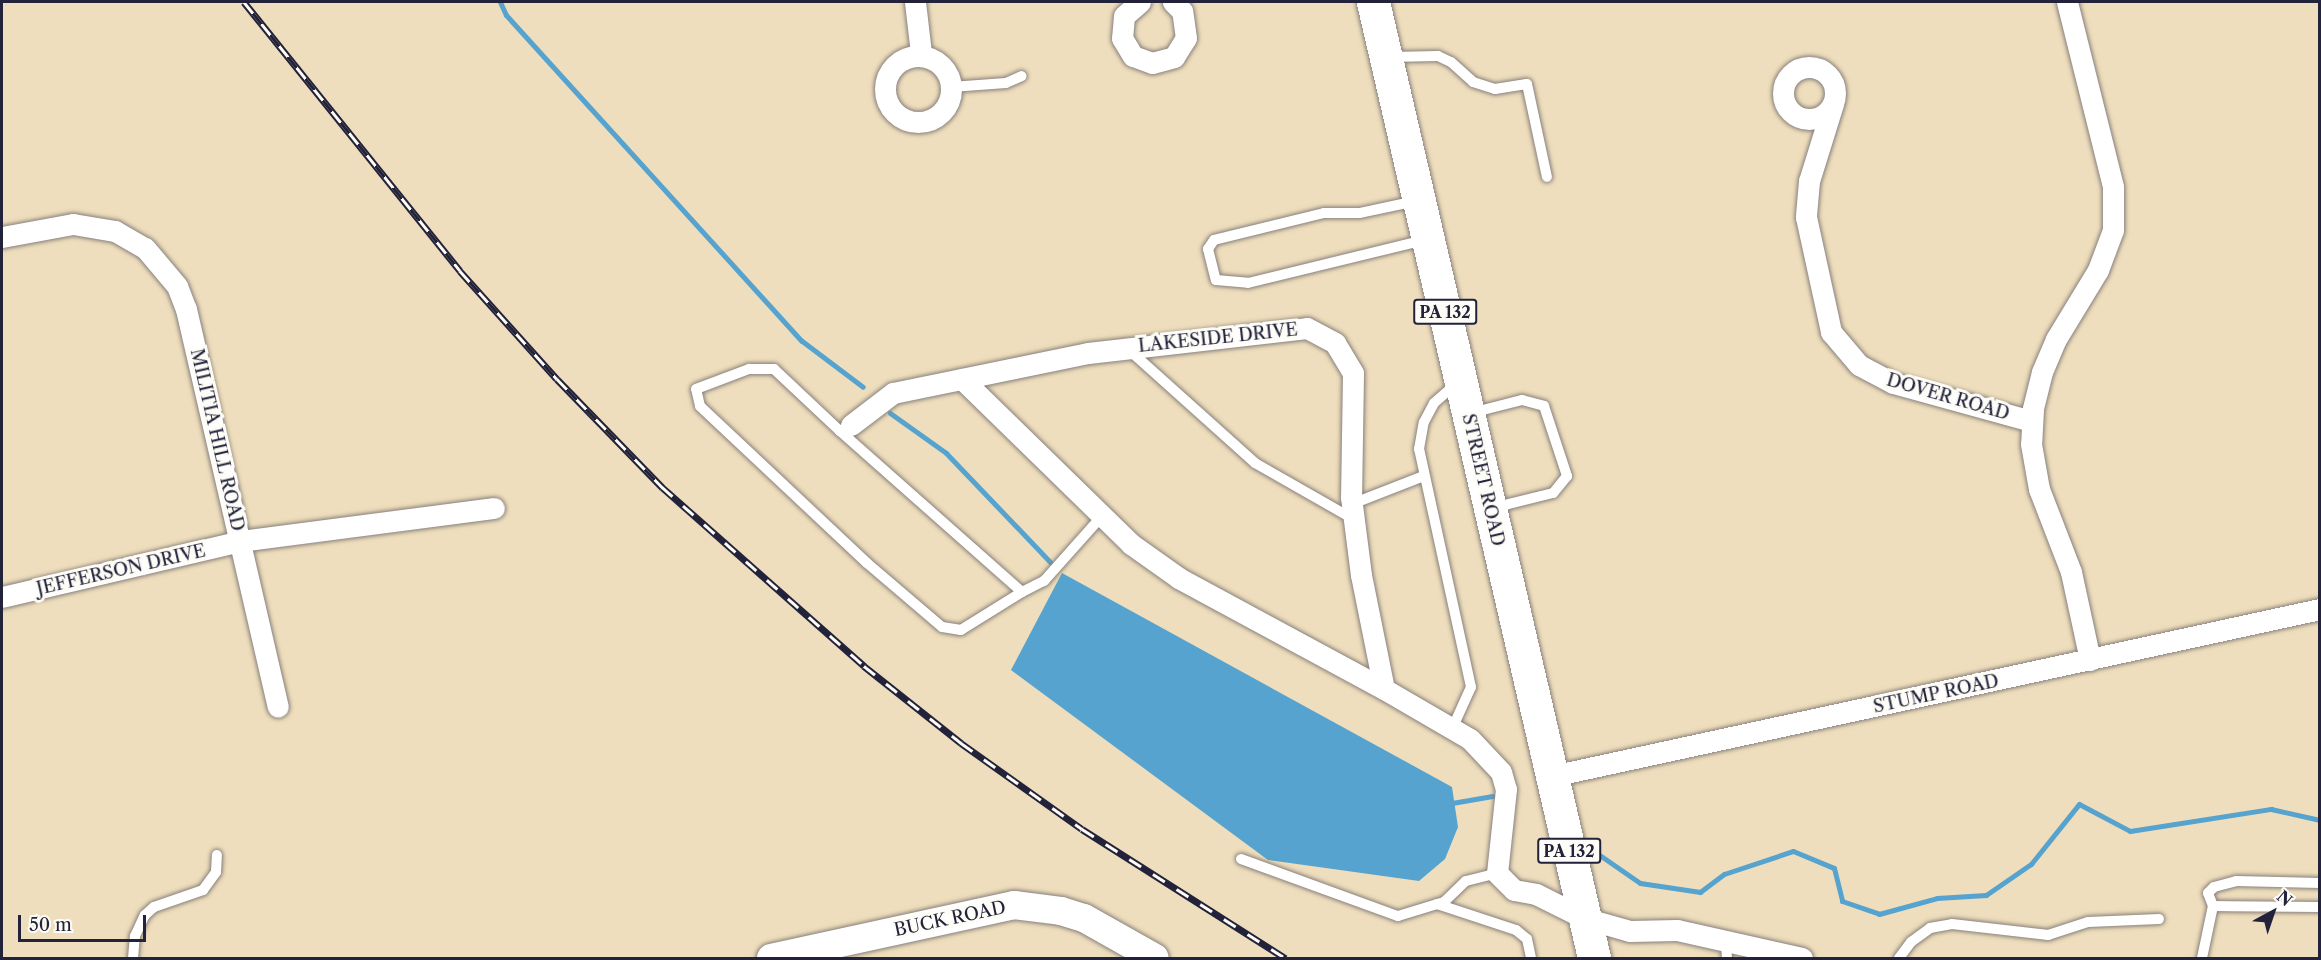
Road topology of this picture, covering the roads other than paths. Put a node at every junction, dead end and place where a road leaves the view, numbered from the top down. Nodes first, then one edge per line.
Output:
1 (915, 2) edge
2 (1140, 2) edge
3 (1173, 2) edge
4 (1373, 2) edge
5 (2067, 2) edge
6 (921, 53) junction
7 (1386, 57) junction
8 (1022, 76) dead end
9 (951, 87) junction
10 (1833, 104) dead end
11 (1547, 177) dead end
12 (1419, 201) junction
13 (2, 237) edge
14 (1428, 239) junction
15 (1127, 348) junction
16 (962, 379) junction
17 (1460, 380) junction
18 (1468, 414) junction
19 (2031, 421) junction
20 (845, 428) junction
21 (1424, 476) junction
22 (494, 508) dead end
23 (1490, 508) junction
24 (1353, 512) junction
25 (1102, 516) junction
26 (240, 541) junction
27 (1022, 592) junction
28 (2, 597) edge
29 (2319, 609) edge
30 (2090, 660) junction
31 (1384, 689) junction
32 (278, 707) dead end
33 (1452, 729) junction
34 (1552, 776) junction
35 (217, 855) dead end
36 (1241, 859) dead end
37 (1497, 873) junction
38 (2319, 883) edge
39 (1437, 904) junction
40 (2213, 906) junction
41 (2319, 907) edge
42 (1584, 918) junction
43 (2158, 918) dead end
44 (1726, 950) edge
45 (2204, 953) edge
46 (807, 955) edge
47 (133, 958) edge
48 (771, 958) edge
49 (1155, 958) edge
50 (1531, 958) edge
51 (1594, 958) edge
52 (1802, 958) edge
53 (1899, 958) edge

1 - 6 street
2 - 3 street
4 - 7 main road, STREET ROAD / PA 132
5 - 19 street
6 - 9 street
6 - 9 street
7 - 11 lane
7 - 12 main road, STREET ROAD / PA 132
8 - 9 lane
10 - 19 street, DOVER ROAD
12 - 14 main road, STREET ROAD / PA 132
12 - 14 lane
13 - 26 street, MILITIA HILL ROAD
14 - 17 main road, STREET ROAD / PA 132
15 - 16 street, LAKESIDE DRIVE
15 - 24 lane
15 - 24 street, LAKESIDE DRIVE
16 - 20 street, LAKESIDE DRIVE
16 - 25 street
17 - 18 main road, STREET ROAD / PA 132
17 - 21 lane
18 - 23 main road, STREET ROAD / PA 132
18 - 23 lane
19 - 30 street
20 - 27 lane
20 - 27 lane
21 - 24 lane
21 - 33 lane
22 - 26 street, MILITIA HILL ROAD
23 - 34 main road, STREET ROAD / PA 132
24 - 31 street, LAKESIDE DRIVE
25 - 27 lane
25 - 31 street
26 - 28 street, JEFFERSON DRIVE
26 - 32 street
29 - 30 street, STUMP ROAD
30 - 34 street, STUMP ROAD
31 - 33 street
33 - 37 street
34 - 42 main road, STREET ROAD / PA 132
35 - 47 lane
36 - 39 lane
37 - 39 lane
37 - 42 street
38 - 40 lane
39 - 50 lane
40 - 41 lane
40 - 45 lane
42 - 44 street
42 - 51 main road, STREET ROAD / PA 132
43 - 53 lane
44 - 52 street
46 - 48 street, BUCK ROAD
46 - 49 street, BUCK ROAD

